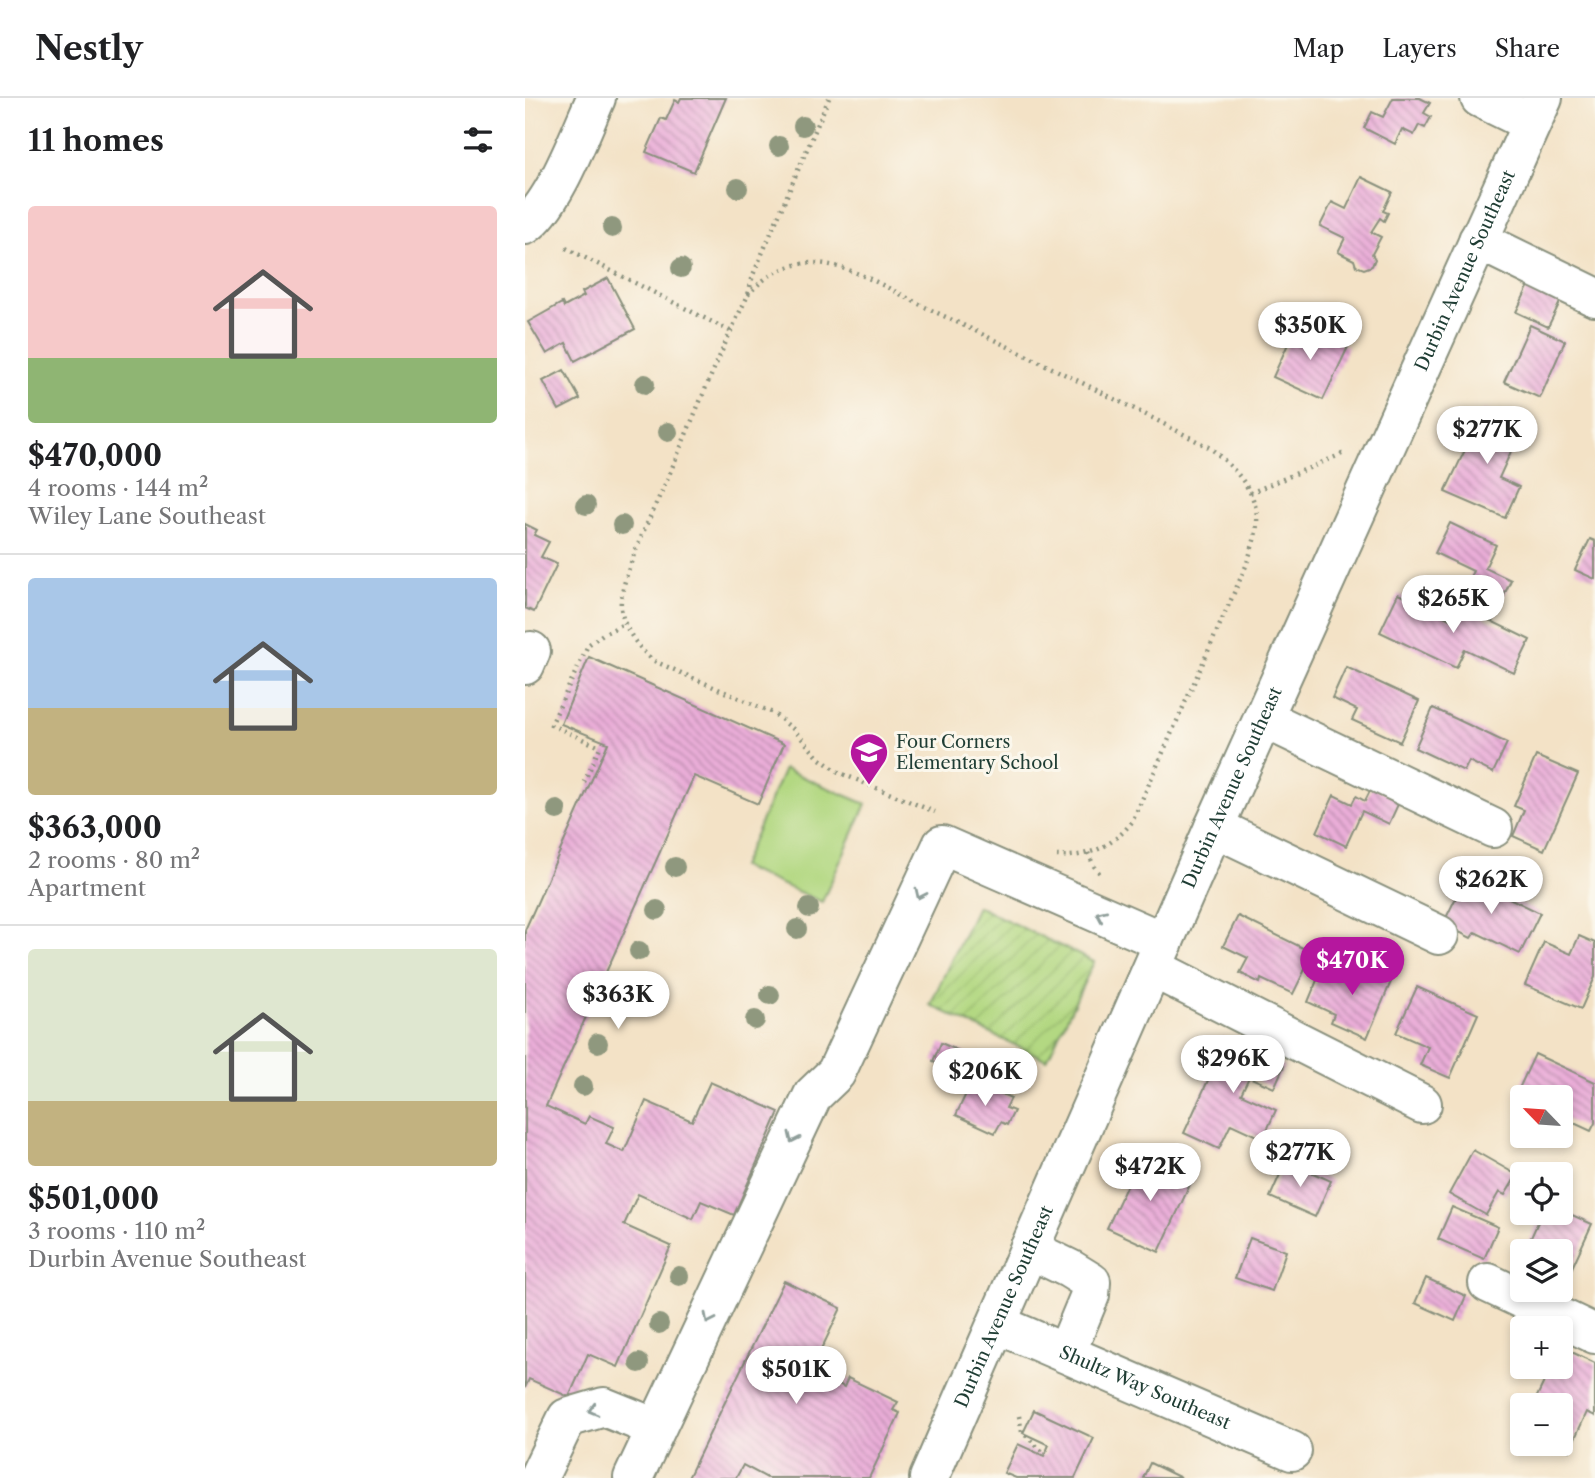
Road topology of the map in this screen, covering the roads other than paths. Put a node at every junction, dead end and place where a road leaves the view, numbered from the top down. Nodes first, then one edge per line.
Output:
1 (596, 98) edge
2 (1480, 98) edge
3 (1537, 111) edge
4 (525, 225) edge
5 (1478, 240) junction
6 (1595, 297) edge
7 (1263, 718) junction
8 (1214, 827) junction
9 (1493, 828) dead end
10 (1439, 935) dead end
11 (1159, 955) junction
12 (1422, 1104) dead end
13 (1029, 1250) junction
14 (1488, 1283) dead end
15 (997, 1324) junction
16 (1595, 1334) edge
17 (1066, 1353) junction
18 (656, 1428) junction
19 (1292, 1451) dead end
20 (538, 1478) edge
21 (633, 1478) edge
22 (929, 1478) edge

1 - 4 street
2 - 3 street
3 - 5 street, Durbin Avenue Southeast
5 - 6 street
5 - 7 street, Durbin Avenue Southeast
7 - 8 street, Durbin Avenue Southeast
7 - 9 street
8 - 10 street
8 - 11 street, Durbin Avenue Southeast
11 - 12 street
11 - 13 street, Durbin Avenue Southeast
11 -> 18 street
13 - 15 street, Durbin Avenue Southeast
13 - 17 street
14 - 16 street
15 - 17 street, Shultz Way Southeast
15 - 22 street, Durbin Avenue Southeast
17 - 19 street, Shultz Way Southeast
18 -> 20 street
18 - 21 street

